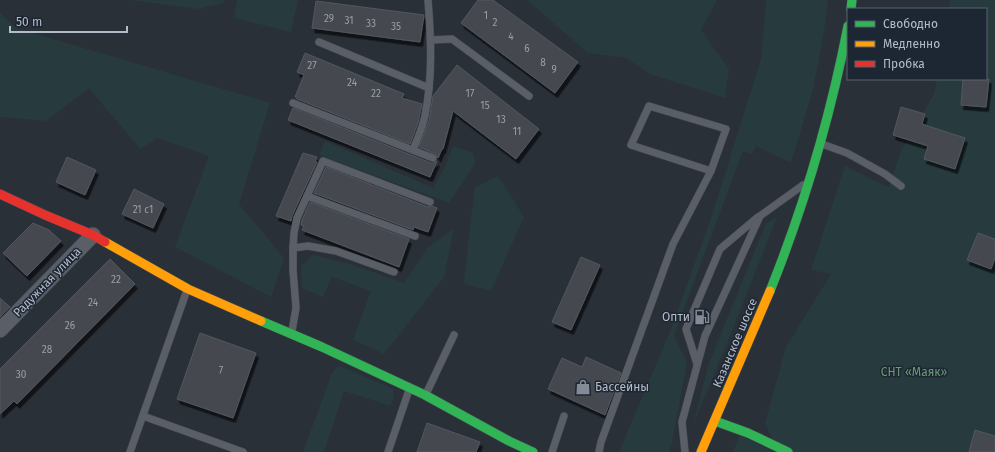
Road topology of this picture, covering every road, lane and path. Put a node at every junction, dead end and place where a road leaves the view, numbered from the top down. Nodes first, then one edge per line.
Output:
1 (428, 0) edge
2 (847, 31) edge
3 (431, 40) junction
4 (319, 42) dead end
5 (429, 88) junction
6 (529, 96) dead end
7 (293, 103) dead end
8 (820, 144) junction
9 (413, 150) junction
10 (433, 158) dead end
11 (711, 171) junction
12 (810, 181) junction
13 (901, 186) dead end
14 (0, 194) edge
15 (307, 196) junction
16 (430, 202) dead end
17 (760, 216) junction
18 (93, 235) junction
19 (415, 236) dead end
20 (293, 248) junction
21 (394, 272) dead end
22 (188, 289) junction
23 (0, 330) edge
24 (292, 334) junction
25 (454, 335) dead end
26 (698, 364) junction
27 (410, 388) junction
28 (425, 395) junction
29 (143, 416) junction
30 (564, 416) dead end
31 (715, 422) junction
32 (507, 446) edge
33 (130, 452) edge
34 (243, 452) edge
35 (388, 452) edge
36 (533, 452) edge
37 (552, 452) edge
38 (599, 452) edge
39 (685, 452) edge
40 (701, 452) edge
41 (788, 452) edge

1 - 3 lane
2 - 8 street, Казанское шоссе
3 - 5 lane
3 - 6 lane
4 - 5 lane
5 - 9 lane
7 - 9 lane
8 - 12 street, Казанское шоссе
8 - 13 lane
9 - 10 lane
11 - 11 lane
11 - 38 lane
12 - 17 lane
12 - 31 street, Казанское шоссе
14 - 18 street
15 - 16 lane
15 - 19 lane
15 - 20 lane
17 - 26 lane
17 - 26 lane
18 - 22 street
18 - 23 street, Радужная улица
20 - 21 lane
20 - 24 lane
22 - 24 street
22 - 29 lane
24 - 27 street
25 - 28 lane
26 - 39 lane
27 - 28 street
27 - 35 lane
28 - 32 street
29 - 33 lane
29 - 34 lane
30 - 37 lane
31 - 40 street, Казанское шоссе
31 - 41 street
32 - 36 street

